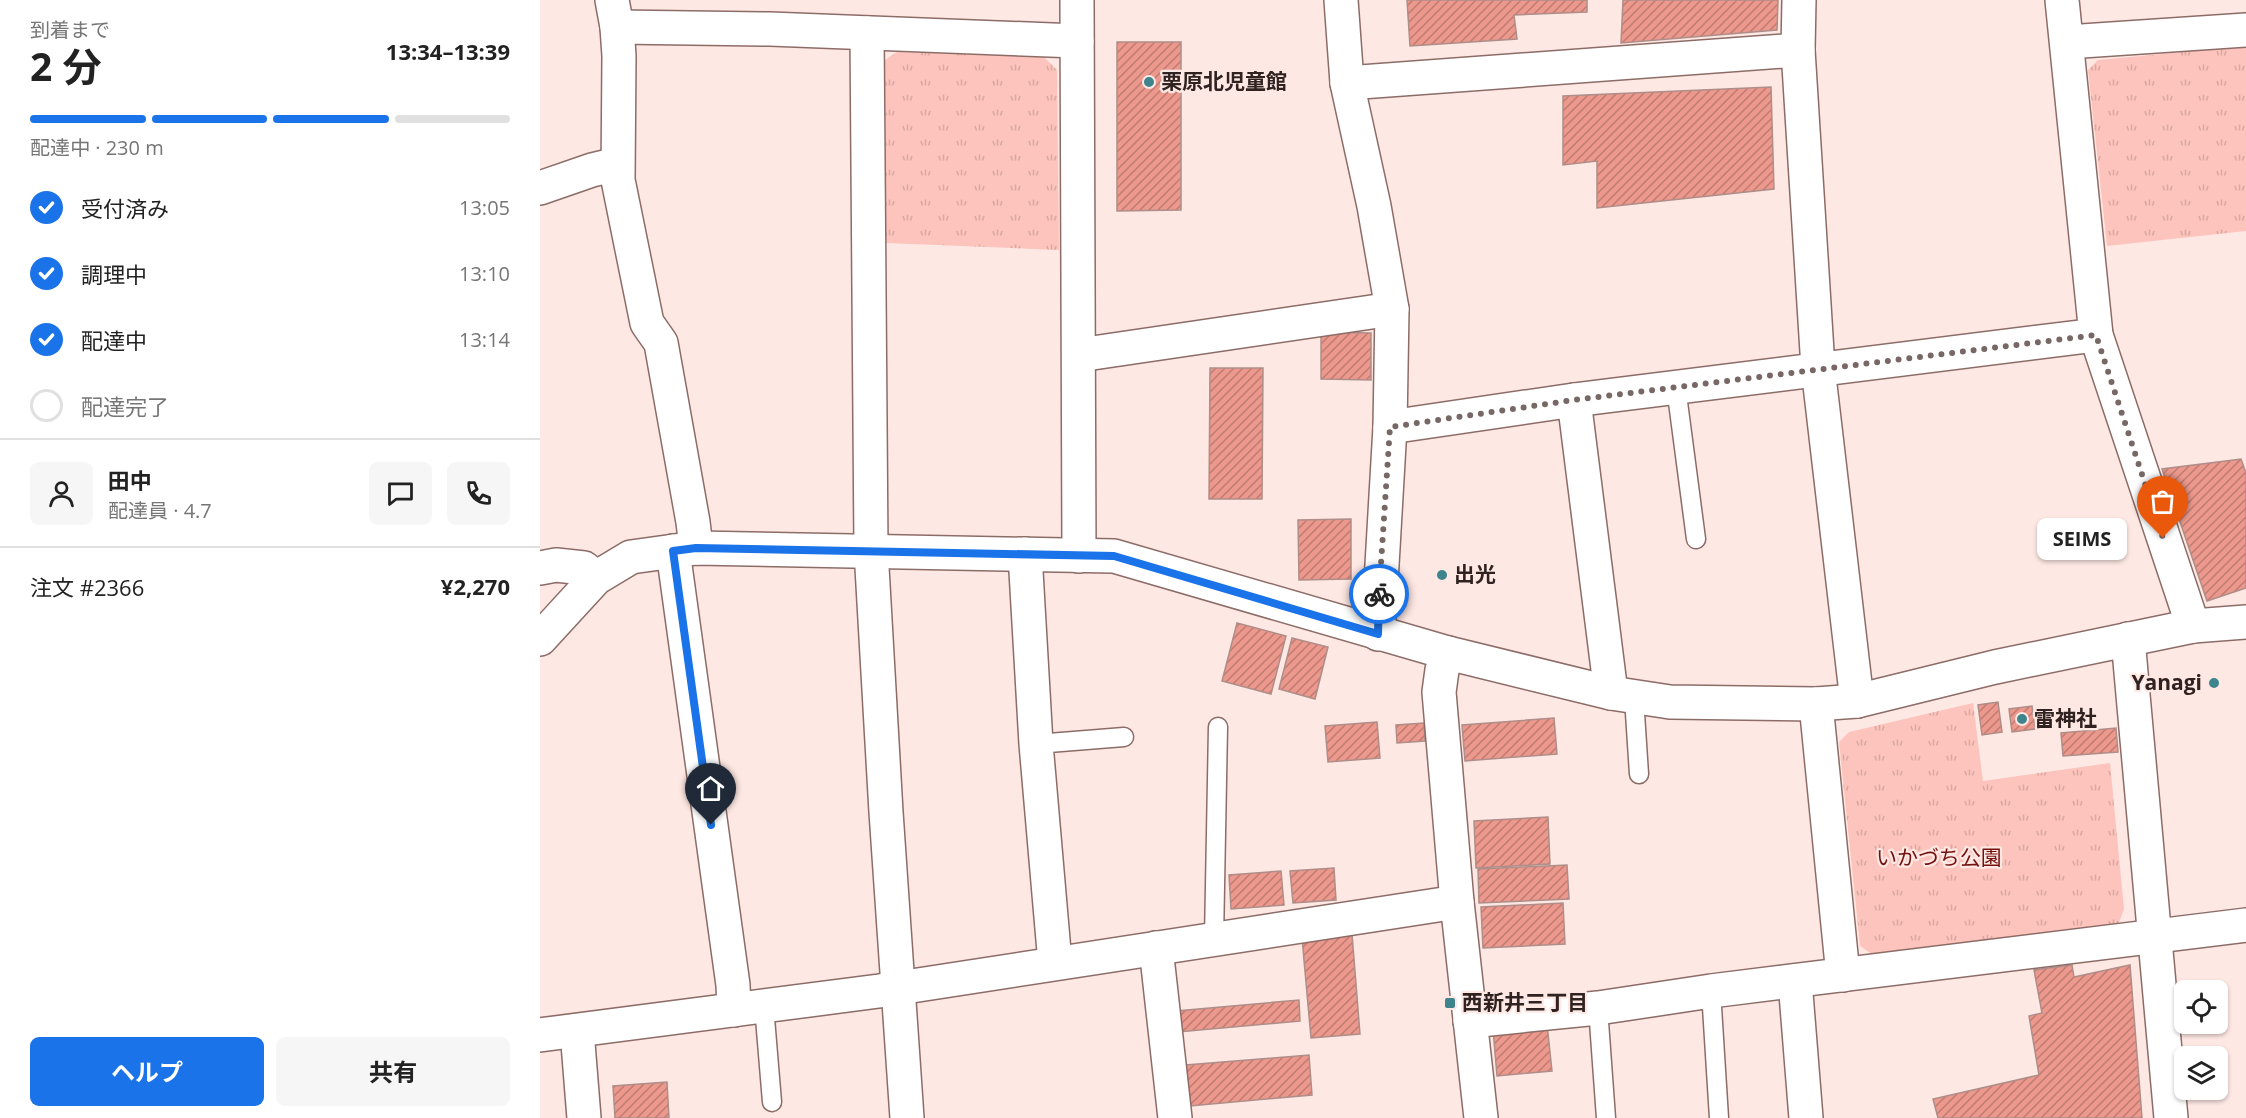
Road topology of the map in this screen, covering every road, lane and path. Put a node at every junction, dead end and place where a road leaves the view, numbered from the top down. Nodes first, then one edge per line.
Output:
1 (1077, 0) edge
2 (1341, 0) edge
3 (1799, 0) edge
4 (2062, 0) edge
5 (615, 14) edge
6 (2246, 30) edge
7 (867, 33) junction
8 (1077, 41) junction
9 (2067, 42) junction
10 (1798, 50) junction
11 (1347, 84) junction
12 (617, 164) junction
13 (541, 185) edge
14 (1392, 309) junction
15 (2096, 335) junction
16 (1079, 355) junction
17 (1818, 368) junction
18 (1676, 387) junction
19 (1574, 400) junction
20 (1390, 427) junction
21 (1696, 539) dead end
22 (685, 549) junction
23 (871, 550) junction
24 (1025, 554) junction
25 (1079, 556) junction
26 (540, 568) edge
27 (596, 578) junction
28 (2246, 622) edge
29 (2193, 626) junction
30 (1378, 634) junction
31 (540, 639) edge
32 (2128, 639) junction
33 (1448, 653) junction
34 (1623, 696) junction
35 (1857, 701) junction
36 (1816, 704) junction
37 (1218, 727) dead end
38 (1124, 737) dead end
39 (1036, 744) junction
40 (1639, 774) dead end
41 (1457, 902) junction
42 (2246, 925) edge
43 (2156, 937) junction
44 (1214, 939) junction
45 (1156, 948) junction
46 (1055, 963) junction
47 (1843, 975) junction
48 (1795, 981) junction
49 (898, 988) junction
50 (1711, 991) junction
51 (749, 1008) junction
52 (1598, 1008) junction
53 (1470, 1021) junction
54 (578, 1031) junction
55 (540, 1035) edge
56 (772, 1102) dead end
57 (584, 1118) edge
58 (907, 1118) edge
59 (1175, 1118) edge
60 (1481, 1118) edge
61 (1606, 1118) edge
62 (1719, 1118) edge
63 (1806, 1118) edge
64 (2171, 1118) edge

1 - 8 street
2 - 11 street
3 - 10 street
4 - 9 street
5 - 7 street
5 - 12 street
6 - 9 street
7 - 8 street
7 - 23 street
8 - 16 street
9 - 15 street
10 - 11 street
10 - 17 street
11 - 14 street
12 - 13 street
12 - 22 street
14 - 16 street
14 - 20 street
15 - 17 street
15 - 29 street
16 - 25 street
17 - 18 street
17 - 35 street
18 - 19 street
18 - 21 lane
19 - 20 street
19 - 34 street
20 - 30 street
22 - 23 street
22 - 27 street
22 - 51 street
23 - 24 street
23 - 49 street
24 - 25 street
24 - 39 street
25 - 30 street
26 - 27 street
27 - 31 street
28 - 29 street
29 - 32 street
30 - 33 street
32 - 35 street
32 - 43 street
33 - 34 street
33 - 41 street
34 - 36 street
34 - 40 lane
35 - 36 street
36 - 47 street
37 - 44 lane
38 - 39 lane
39 - 46 street
41 - 44 street
41 - 53 street
42 - 43 street
43 - 47 street
43 - 64 street
44 - 45 street
45 - 46 street
45 - 59 street
46 - 49 street
47 - 48 street
48 - 50 street
48 - 63 street
49 - 51 street
49 - 58 street
50 - 52 street
50 - 62 lane
51 - 54 street
51 - 56 lane
52 - 53 street
52 - 61 lane
53 - 60 street
54 - 55 street
54 - 57 street

